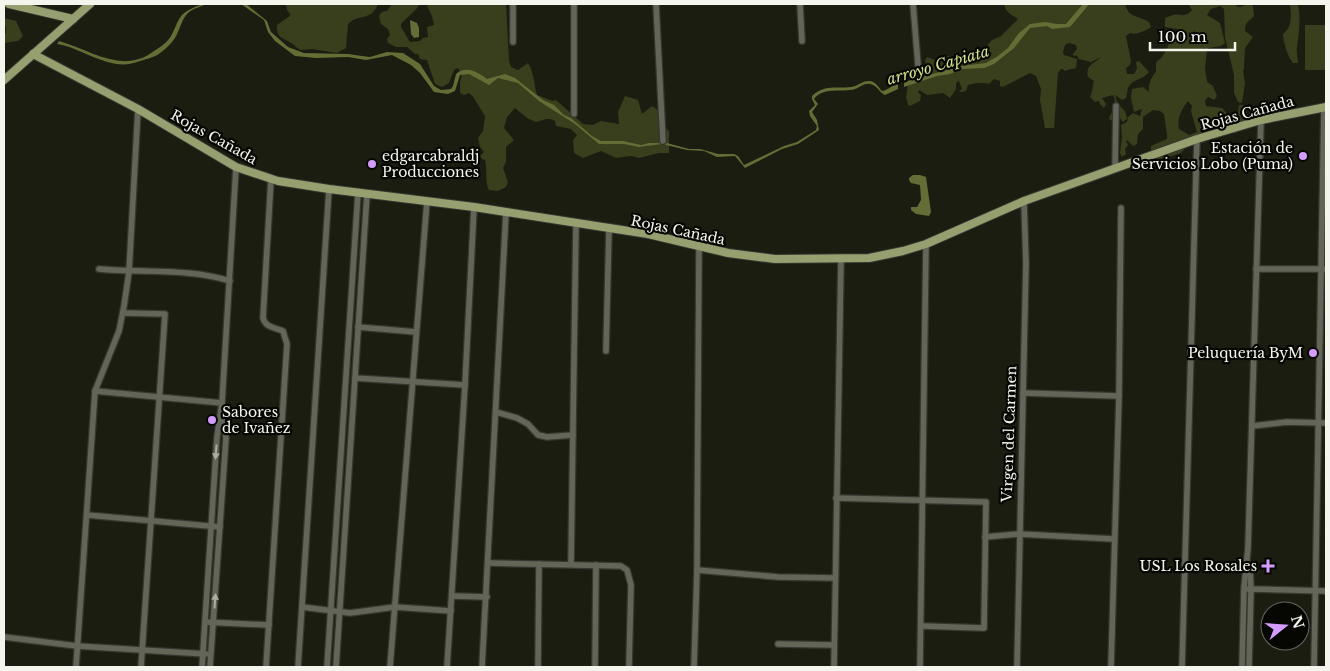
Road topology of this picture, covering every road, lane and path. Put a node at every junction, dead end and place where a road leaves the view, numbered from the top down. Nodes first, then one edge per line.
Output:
1 (9, 4) edge
2 (90, 4) edge
3 (513, 4) edge
4 (574, 4) edge
5 (656, 4) edge
6 (800, 4) edge
7 (913, 4) edge
8 (72, 19) junction
9 (802, 41) dead end
10 (513, 42) dead end
11 (33, 54) junction
12 (918, 65) dead end
13 (4, 80) edge
14 (1116, 106) dead end
15 (1325, 107) edge
16 (138, 109) junction
17 (574, 114) dead end
18 (1261, 120) junction
19 (1197, 139) junction
20 (664, 141) dead end
21 (236, 167) junction
22 (1115, 169) junction
23 (271, 179) junction
24 (329, 189) junction
25 (358, 193) junction
26 (367, 194) junction
27 (427, 201) junction
28 (1024, 202) junction
29 (474, 207) junction
30 (1121, 208) dead end
31 (506, 212) junction
32 (576, 224) junction
33 (609, 228) junction
34 (926, 244) junction
35 (699, 246) junction
36 (841, 259) junction
37 (99, 269) dead end
38 (1256, 269) junction
39 (1324, 269) edge
40 (129, 272) junction
41 (230, 281) junction
42 (123, 313) junction
43 (358, 327) junction
44 (416, 332) junction
45 (606, 350) dead end
46 (355, 378) junction
47 (412, 381) junction
48 (465, 385) junction
49 (95, 391) junction
50 (1023, 392) junction
51 (1119, 396) junction
52 (158, 397) junction
53 (222, 404) junction
54 (496, 412) junction
55 (1318, 423) junction
56 (1326, 423) edge
57 (1252, 426) junction
58 (573, 435) junction
59 (836, 498) junction
60 (921, 499) junction
61 (87, 515) junction
62 (150, 522) junction
63 (211, 526) junction
64 (220, 527) junction
65 (1019, 534) junction
66 (985, 537) junction
67 (1114, 539) junction
68 (489, 562) junction
69 (539, 564) junction
70 (571, 564) junction
71 (596, 565) junction
72 (697, 570) junction
73 (834, 578) junction
74 (1248, 589) junction
75 (1316, 591) junction
76 (1326, 591) edge
77 (452, 596) junction
78 (487, 597) junction
79 (395, 606) junction
80 (302, 607) junction
81 (330, 611) junction
82 (451, 611) junction
83 (340, 612) junction
84 (205, 622) junction
85 (213, 623) junction
86 (269, 625) junction
87 (921, 626) junction
88 (4, 638) edge
89 (778, 644) dead end
90 (834, 645) junction
91 (77, 646) junction
92 (142, 650) junction
93 (203, 654) junction
94 (211, 654) junction
95 (76, 667) edge
96 (141, 667) edge
97 (202, 667) edge
98 (210, 667) edge
99 (266, 667) edge
100 (298, 667) edge
101 (327, 667) edge
102 (336, 667) edge
103 (390, 667) edge
104 (447, 667) edge
105 (482, 667) edge
106 (538, 667) edge
107 (595, 667) edge
108 (629, 667) edge
109 (694, 667) edge
110 (834, 667) edge
111 (920, 667) edge
112 (1017, 667) edge
113 (1111, 667) edge
114 (1182, 667) edge
115 (1242, 667) edge
116 (1249, 667) edge
117 (1314, 667) edge

1 - 8 main road
2 - 8 main road
3 - 10 street
4 - 17 street
5 - 20 street
6 - 9 street
7 - 12 street
8 - 11 main road
11 - 13 main road
11 - 16 main road, Rojas Cañada
14 - 22 street
15 - 18 main road, Rojas Cañada
15 - 39 street
16 - 21 main road, Rojas Cañada
16 - 40 street
18 - 19 main road, Rojas Cañada
18 - 38 street
19 - 22 main road, Rojas Cañada
19 - 114 street
21 - 23 main road, Rojas Cañada
21 - 41 street
22 - 28 main road, Rojas Cañada
23 - 24 main road, Rojas Cañada
23 - 86 street
24 - 25 main road, Rojas Cañada
24 - 80 street
25 - 26 main road, Rojas Cañada
25 - 81 street
26 - 27 main road, Rojas Cañada
26 - 43 street
27 - 29 main road, Rojas Cañada
27 - 44 street
28 - 34 main road, Rojas Cañada
28 - 50 street, Virgen del Carmen
29 - 31 main road, Rojas Cañada
29 - 48 street
30 - 51 street
31 - 32 main road, Rojas Cañada
31 - 54 street
32 - 33 main road, Rojas Cañada
32 - 58 street
33 - 35 main road, Rojas Cañada
33 - 45 street
34 - 36 main road, Rojas Cañada
34 - 60 street
35 - 36 main road, Rojas Cañada
35 - 72 street
36 - 59 street
37 - 40 street
38 - 39 street
38 - 57 street
39 - 55 street
40 - 41 street
40 - 42 street
41 - 53 street
42 - 49 street
42 - 52 street
43 - 44 street
43 - 46 street
44 - 47 street
46 - 47 street
46 - 83 street
47 - 48 street
47 - 79 street
48 - 77 street
49 - 52 street
49 - 61 street
50 - 51 street
50 - 65 street, Virgen del Carmen
51 - 67 street
52 - 53 street
52 - 62 street
53 -> 63 street
53 - 64 street
54 - 58 street
54 - 68 street
55 - 56 street
55 - 57 street
55 - 75 street
57 - 74 street
58 - 70 street
59 - 60 street
59 - 73 street
60 - 66 street
60 - 87 street
61 - 62 street
61 - 91 street
62 - 63 street
62 - 92 street
63 - 64 street
63 - 84 street
85 -> 64 street
65 - 66 street
65 - 67 street
65 - 112 street, Virgen del Carmen
66 - 87 street
67 - 113 street
68 - 69 street
68 - 78 street
69 - 70 street
69 - 106 street
70 - 71 street
71 - 107 street
71 - 108 street
72 - 73 street
72 - 109 street
73 - 90 street
74 - 75 street
74 - 115 street
74 - 116 street
75 - 76 street
75 - 117 street
77 - 78 street
77 - 82 street
78 - 105 street
79 - 82 street
79 - 83 street
79 - 103 street
80 - 81 street
80 - 100 street
81 - 83 street
81 - 101 street
82 - 104 street
83 - 102 street
84 - 85 street
84 - 93 street
85 - 86 street
85 - 94 street
86 - 99 street
87 - 111 street
88 - 91 street
89 - 90 street
90 - 110 street
91 - 92 street
91 - 95 street
92 - 93 street
92 - 96 street
93 - 94 street
93 - 97 street
94 - 98 street

